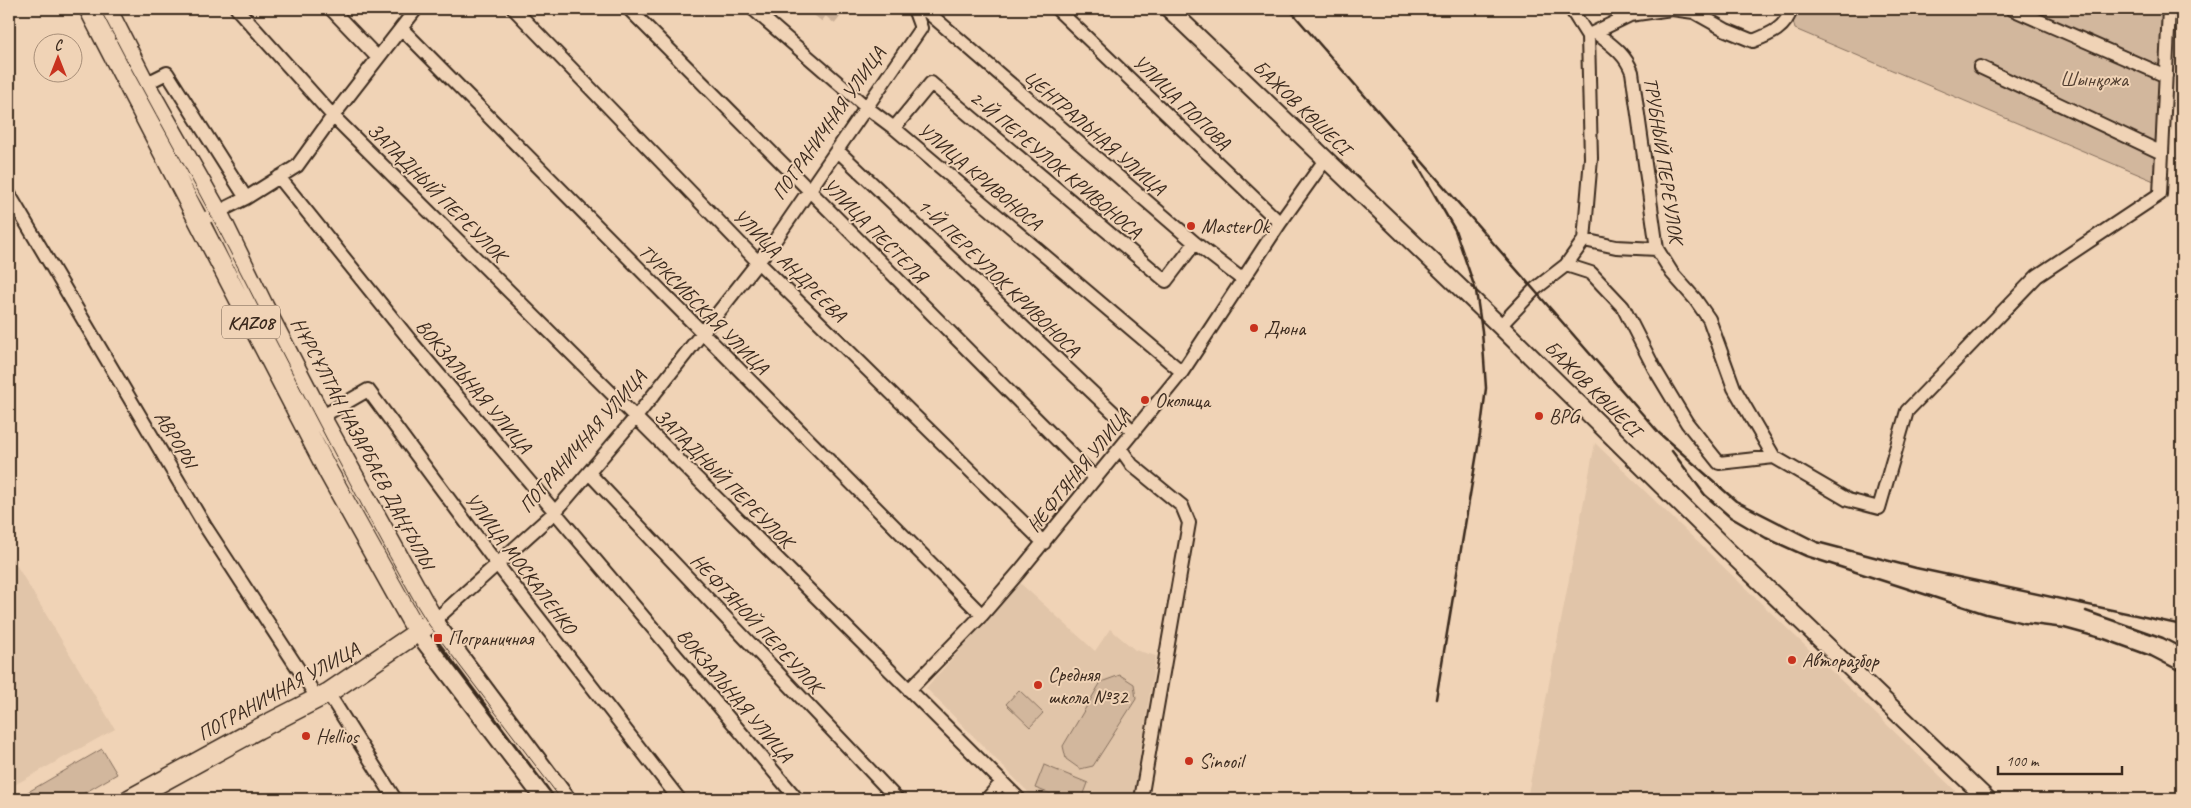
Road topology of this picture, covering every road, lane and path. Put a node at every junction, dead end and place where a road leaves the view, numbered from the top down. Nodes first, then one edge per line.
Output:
1 (89, 9) edge
2 (106, 9) edge
3 (238, 9) edge
4 (331, 9) edge
5 (416, 9) edge
6 (514, 9) edge
7 (629, 9) edge
8 (753, 9) edge
9 (914, 9) edge
10 (924, 9) edge
11 (1057, 9) edge
12 (1169, 9) edge
13 (1571, 9) edge
14 (1672, 9) edge
15 (1791, 9) edge
16 (2012, 9) edge
17 (2169, 9) edge
18 (402, 28) junction
19 (1592, 34) junction
20 (378, 58) junction
21 (1980, 67) dead end
22 (2166, 76) junction
23 (145, 84) junction
24 (866, 107) junction
25 (333, 116) junction
26 (894, 128) junction
27 (837, 150) junction
28 (2162, 153) junction
29 (1325, 160) junction
30 (279, 177) junction
31 (808, 190) junction
32 (9, 194) edge
33 (246, 198) junction
34 (218, 213) junction
35 (200, 221) junction
36 (1280, 223) junction
37 (1584, 240) junction
38 (1195, 243) junction
39 (1657, 249) junction
40 (758, 261) junction
41 (1566, 265) junction
42 (1243, 280) junction
43 (1500, 326) junction
44 (702, 334) junction
45 (1182, 372) junction
46 (321, 417) junction
47 (636, 417) junction
48 (1134, 432) junction
49 (1120, 448) junction
50 (1774, 457) junction
51 (589, 473) junction
52 (1095, 478) junction
53 (556, 511) junction
54 (1044, 543) junction
55 (497, 564) junction
56 (982, 615) junction
57 (434, 621) junction
58 (418, 633) junction
59 (910, 690) junction
60 (323, 696) junction
61 (1002, 782) junction
62 (130, 799) edge
63 (395, 799) edge
64 (544, 799) edge
65 (567, 799) edge
66 (679, 799) edge
67 (797, 799) edge
68 (898, 799) edge
69 (987, 799) edge
70 (1019, 799) edge
71 (1141, 799) edge
72 (1987, 799) edge

1 - 35 highway, НҰРСҰЛТАН НАЗАРБАЕВ ДАҢҒЫЛЫ / KAZ08
2 - 23 highway, НҰРСҰЛТАН НАЗАРБАЕВ ДАҢҒЫЛЫ
3 - 25 street, ЗАПАДНЫЙ ПЕРЕУЛОК
4 - 20 street
5 - 18 street
6 - 40 street, УЛИЦА АНДРЕЕВА
7 - 31 street, УЛИЦА ПЕСТЕЛЯ
8 - 24 street, УЛИЦА КРИВОНОСА
9 - 24 street, ПОГРАНИЧНАЯ УЛИЦА
10 - 38 street, ЦЕНТРАЛЬНАЯ УЛИЦА
11 - 36 street, УЛИЦА ПОПОВА
12 - 29 main road, БАЖОВ КӨШЕСІ
13 - 19 street
14 - 15 street
14 - 19 street
16 - 22 street
17 - 22 street
18 - 20 street
18 - 44 street, ТУРКСИБСКАЯ УЛИЦА
19 - 37 street
19 - 39 street, ТРУБНЫЙ ПЕРЕУЛОК
20 - 25 street
21 - 28 street
22 - 28 street
23 - 33 street
23 - 34 highway, НҰРСҰЛТАН НАЗАРБАЕВ ДАҢҒЫЛЫ
24 - 26 street, УЛИЦА КРИВОНОСА
24 - 27 street, ПОГРАНИЧНАЯ УЛИЦА
25 - 30 street
25 - 47 street, ЗАПАДНЫЙ ПЕРЕУЛОК
26 - 38 street, 2-Й ПЕРЕУЛОК КРИВОНОСА
26 - 45 street, УЛИЦА КРИВОНОСА
27 - 31 street, ПОГРАНИЧНАЯ УЛИЦА
27 - 48 street, 1-Й ПЕРЕУЛОК КРИВОНОСА
28 - 50 street
29 - 36 street, НЕФТЯНАЯ УЛИЦА
29 - 43 main road, БАЖОВ КӨШЕСІ
30 - 33 street
30 - 53 street, ВОКЗАЛЬНАЯ УЛИЦА
31 - 40 street, ПОГРАНИЧНАЯ УЛИЦА
31 - 52 street, УЛИЦА ПЕСТЕЛЯ
32 - 60 street, АВРОРЫ
33 - 34 street
34 - 35 street
34 - 46 highway, НҰРСҰЛТАН НАЗАРБАЕВ ДАҢҒЫЛЫ
35 - 58 highway, НҰРСҰЛТАН НАЗАРБАЕВ ДАҢҒЫЛЫ / KAZ08
36 - 42 street, НЕФТЯНАЯ УЛИЦА
37 - 39 street
37 - 41 street
38 - 42 street, ЦЕНТРАЛЬНАЯ УЛИЦА
39 - 50 street, ТРУБНЫЙ ПЕРЕУЛОК
40 - 44 street, ПОГРАНИЧНАЯ УЛИЦА
40 - 54 street, УЛИЦА АНДРЕЕВА
41 - 43 street
41 - 50 street
42 - 45 street, НЕФТЯНАЯ УЛИЦА
43 - 72 main road, БАЖОВ КӨШЕСІ
44 - 47 street, ПОГРАНИЧНАЯ УЛИЦА
44 - 56 street, ТУРКСИБСКАЯ УЛИЦА
45 - 48 street, НЕФТЯНАЯ УЛИЦА
46 - 55 street, УЛИЦА МОСКАЛЕНКО
46 - 57 highway, НҰРСҰЛТАН НАЗАРБАЕВ ДАҢҒЫЛЫ
47 - 51 street, ПОГРАНИЧНАЯ УЛИЦА
47 - 59 street, ЗАПАДНЫЙ ПЕРЕУЛОК
48 - 49 street, НЕФТЯНАЯ УЛИЦА
49 - 52 street, НЕФТЯНАЯ УЛИЦА
49 - 71 street
51 - 53 street, ПОГРАНИЧНАЯ УЛИЦА
51 - 68 street, НЕФТЯНОЙ ПЕРЕУЛОК
52 - 54 street, НЕФТЯНАЯ УЛИЦА
53 - 55 street, ПОГРАНИЧНАЯ УЛИЦА
53 - 67 street, ВОКЗАЛЬНАЯ УЛИЦА
54 - 56 street, НЕФТЯНАЯ УЛИЦА
55 - 57 street, ПОГРАНИЧНАЯ УЛИЦА
55 - 66 street, УЛИЦА МОСКАЛЕНКО
56 - 59 street, НЕФТЯНАЯ УЛИЦА
57 - 58 highway, ПОГРАНИЧНАЯ УЛИЦА
57 - 65 main road, НҰРСҰЛТАН НАЗАРБАЕВ ДАҢҒЫЛЫ
58 - 60 highway, ПОГРАНИЧНАЯ УЛИЦА
58 - 64 main road, НҰРСҰЛТАН НАЗАРБАЕВ ДАҢҒЫЛЫ
59 - 61 street, ЗАПАДНЫЙ ПЕРЕУЛОК
60 - 62 highway, ПОГРАНИЧНАЯ УЛИЦА
60 - 63 street, АВРОРЫ
61 - 69 street
61 - 70 street, ЗАПАДНЫЙ ПЕРЕУЛОК

